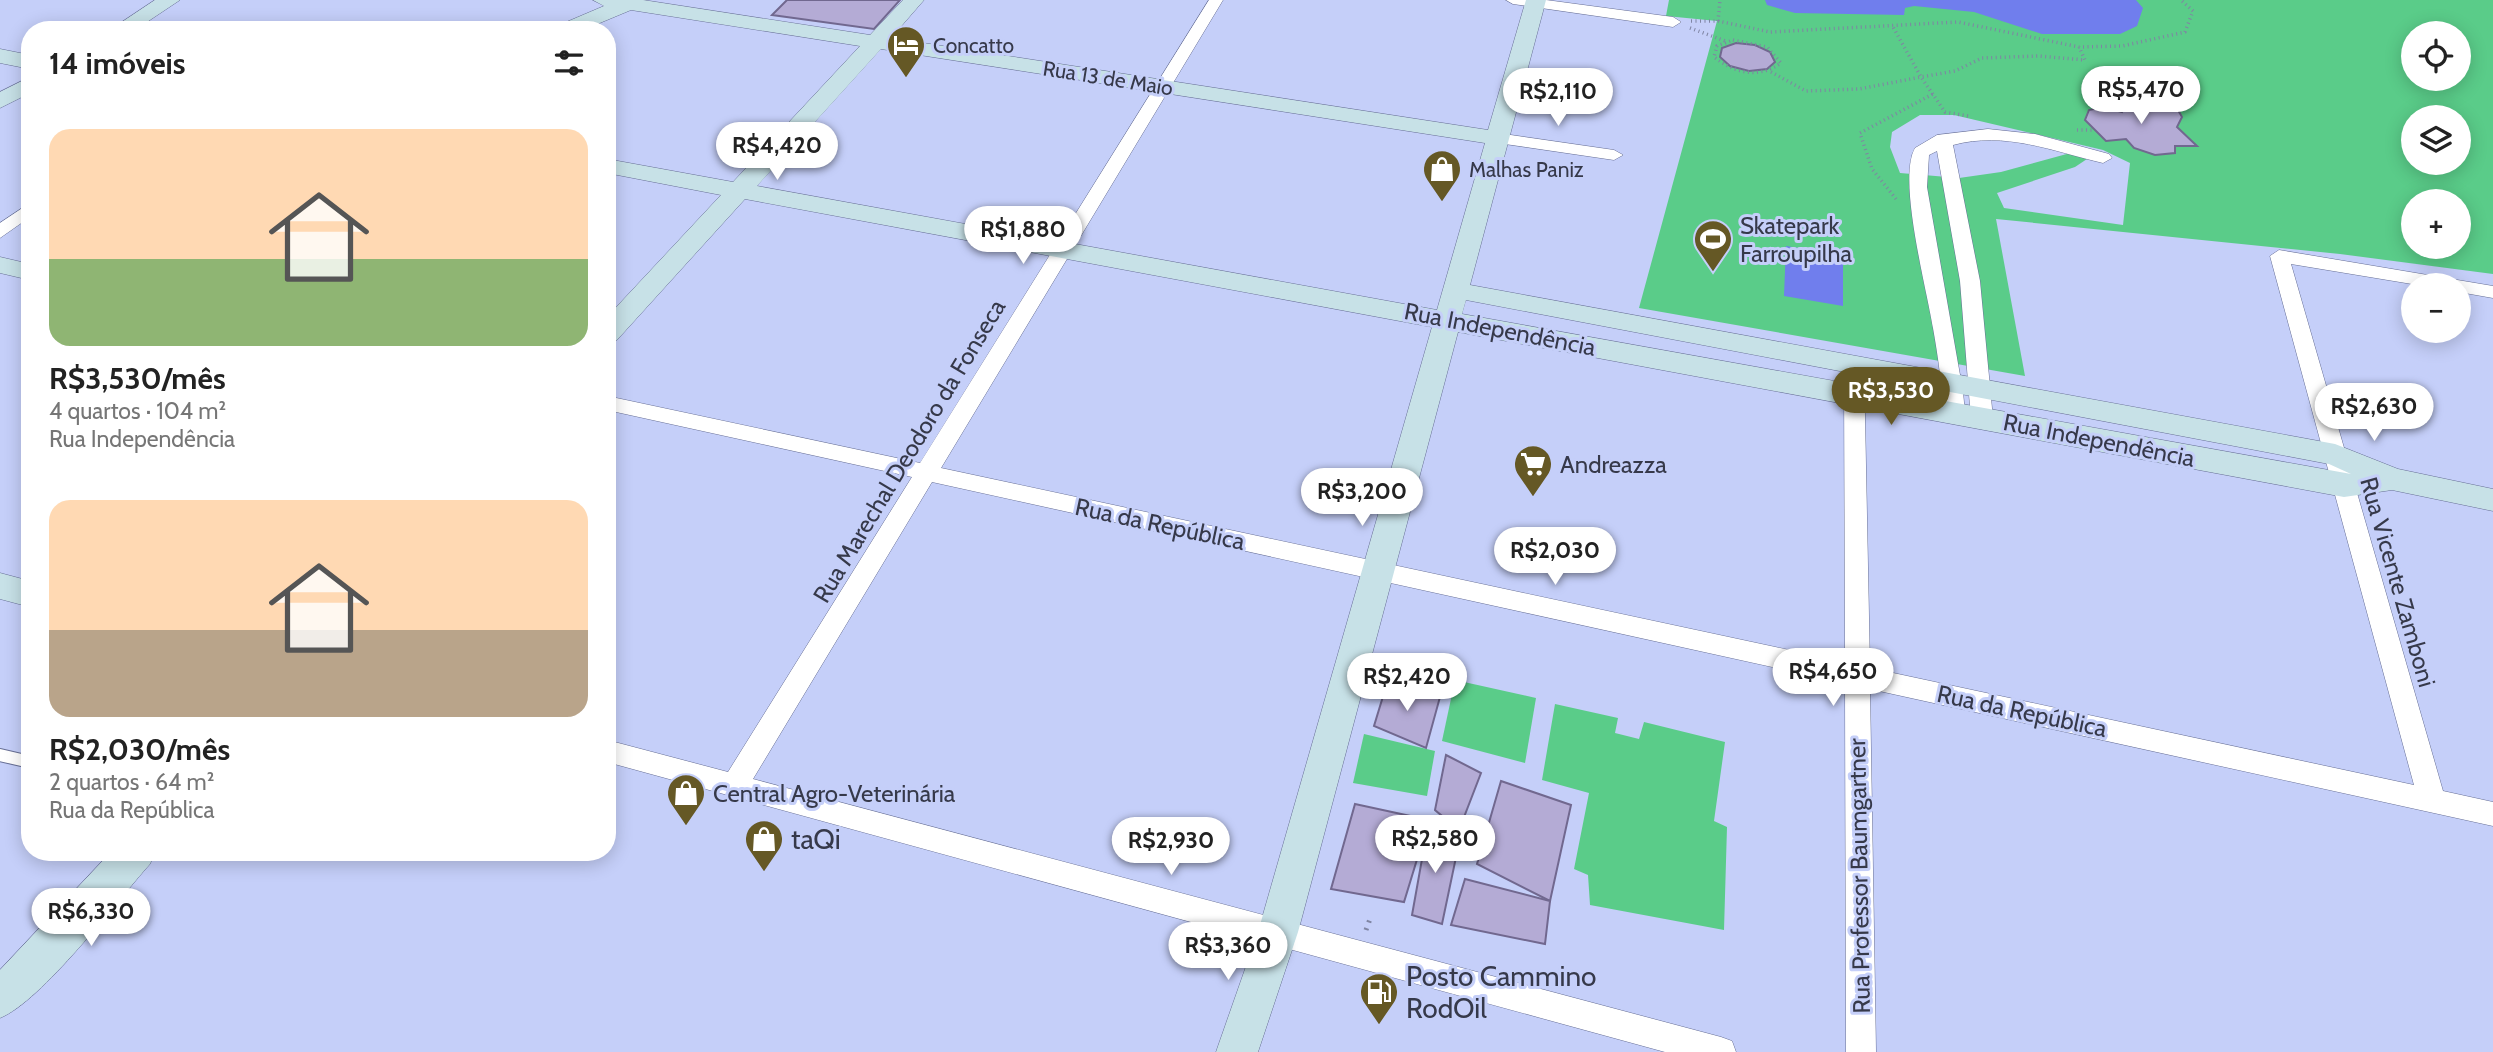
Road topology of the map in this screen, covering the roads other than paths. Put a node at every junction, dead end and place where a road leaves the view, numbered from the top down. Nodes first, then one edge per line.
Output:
1 (170, 0) edge
2 (603, 0) edge
3 (914, 0) edge
4 (1216, 0) edge
5 (1513, 0) edge
6 (1536, 1) edge
7 (633, 2) edge
8 (135, 21) edge
9 (586, 21) edge
10 (1673, 22) road end
11 (876, 42) junction
12 (0, 57) edge
13 (21, 60) edge
14 (1163, 86) junction
15 (21, 89) edge
16 (0, 101) edge
17 (1497, 138) junction
18 (1943, 139) junction
19 (1614, 155) dead end
20 (2103, 158) dead end
21 (616, 168) edge
22 (739, 190) junction
23 (21, 215) edge
24 (0, 232) edge
25 (1063, 249) junction
26 (0, 265) edge
27 (21, 270) edge
28 (2401, 276) edge
29 (2471, 288) edge
30 (2493, 292) edge
31 (1451, 304) junction
32 (616, 324) edge
33 (1854, 365) junction
34 (1952, 383) junction
35 (1980, 388) junction
36 (1854, 395) junction
37 (616, 405) edge
38 (1968, 416) junction
39 (2149, 420) junction
40 (2155, 451) junction
41 (2335, 454) junction
42 (926, 473) junction
43 (2392, 479) junction
44 (2344, 486) junction
45 (2493, 500) edge
46 (1377, 571) junction
47 (0, 586) edge
48 (21, 592) edge
49 (1856, 675) junction
50 (616, 753) edge
51 (0, 755) edge
52 (21, 760) edge
53 (736, 785) junction
54 (2432, 801) junction
55 (2493, 814) edge
56 (128, 861) edge
57 (1278, 932) junction
58 (0, 998) edge
59 (1237, 1052) edge
60 (1721, 1052) edge
61 (1861, 1052) edge

1 - 8 street
2 - 7 street, Rua 13 de Maio
3 - 11 street
4 - 14 street, Rua Marechal Deodoro da Fonseca
5 - 6 street
6 - 10 street
6 - 17 street
7 - 9 street
7 - 11 street, Rua 13 de Maio
11 - 14 street, Rua 13 de Maio
11 - 22 street
12 - 13 street
14 - 17 street, Rua 13 de Maio
14 - 25 street, Rua Marechal Deodoro da Fonseca
15 - 16 street
17 - 19 street, Rua 13 de Maio
17 - 31 street
18 - 20 street
18 - 34 street
18 - 35 street
21 - 22 street, Rua Independência
22 - 25 street, Rua Independência
22 - 32 street
23 - 24 street
25 - 31 street, Rua Independência
25 - 42 street, Rua Marechal Deodoro da Fonseca
26 - 27 street
28 - 41 street, Rua Vicente Zamboni
29 - 30 street
31 - 33 street, Rua Independência
31 - 36 street, Rua Independência
31 - 46 street
33 - 34 street, Rua Independência
33 - 36 street, Rua Professor Baumgartner
34 - 35 street, Rua Independência
34 - 38 street
35 - 38 street
35 - 39 street, Rua Independência
36 - 38 street, Rua Independência
36 - 49 street, Rua Professor Baumgartner
37 - 42 street, Rua da República
38 - 40 street, Rua Independência
39 - 40 street
39 - 41 street, Rua Independência
40 - 44 street, Rua Independência
41 - 43 street, Rua Independência
41 - 44 street, Rua Vicente Zamboni
42 - 46 street, Rua da República
42 - 53 street, Rua Marechal Deodoro da Fonseca
43 - 44 street, Rua Independência
43 - 45 street, Rua Independência
44 - 54 street, Rua Vicente Zamboni
46 - 49 street, Rua da República
46 - 57 street
47 - 48 street
49 - 54 street, Rua da República
49 - 61 street, Rua Professor Baumgartner
50 - 53 street
51 - 52 lane
53 - 57 street
54 - 55 street, Rua da República
56 - 58 street
57 - 59 street
57 - 60 street

